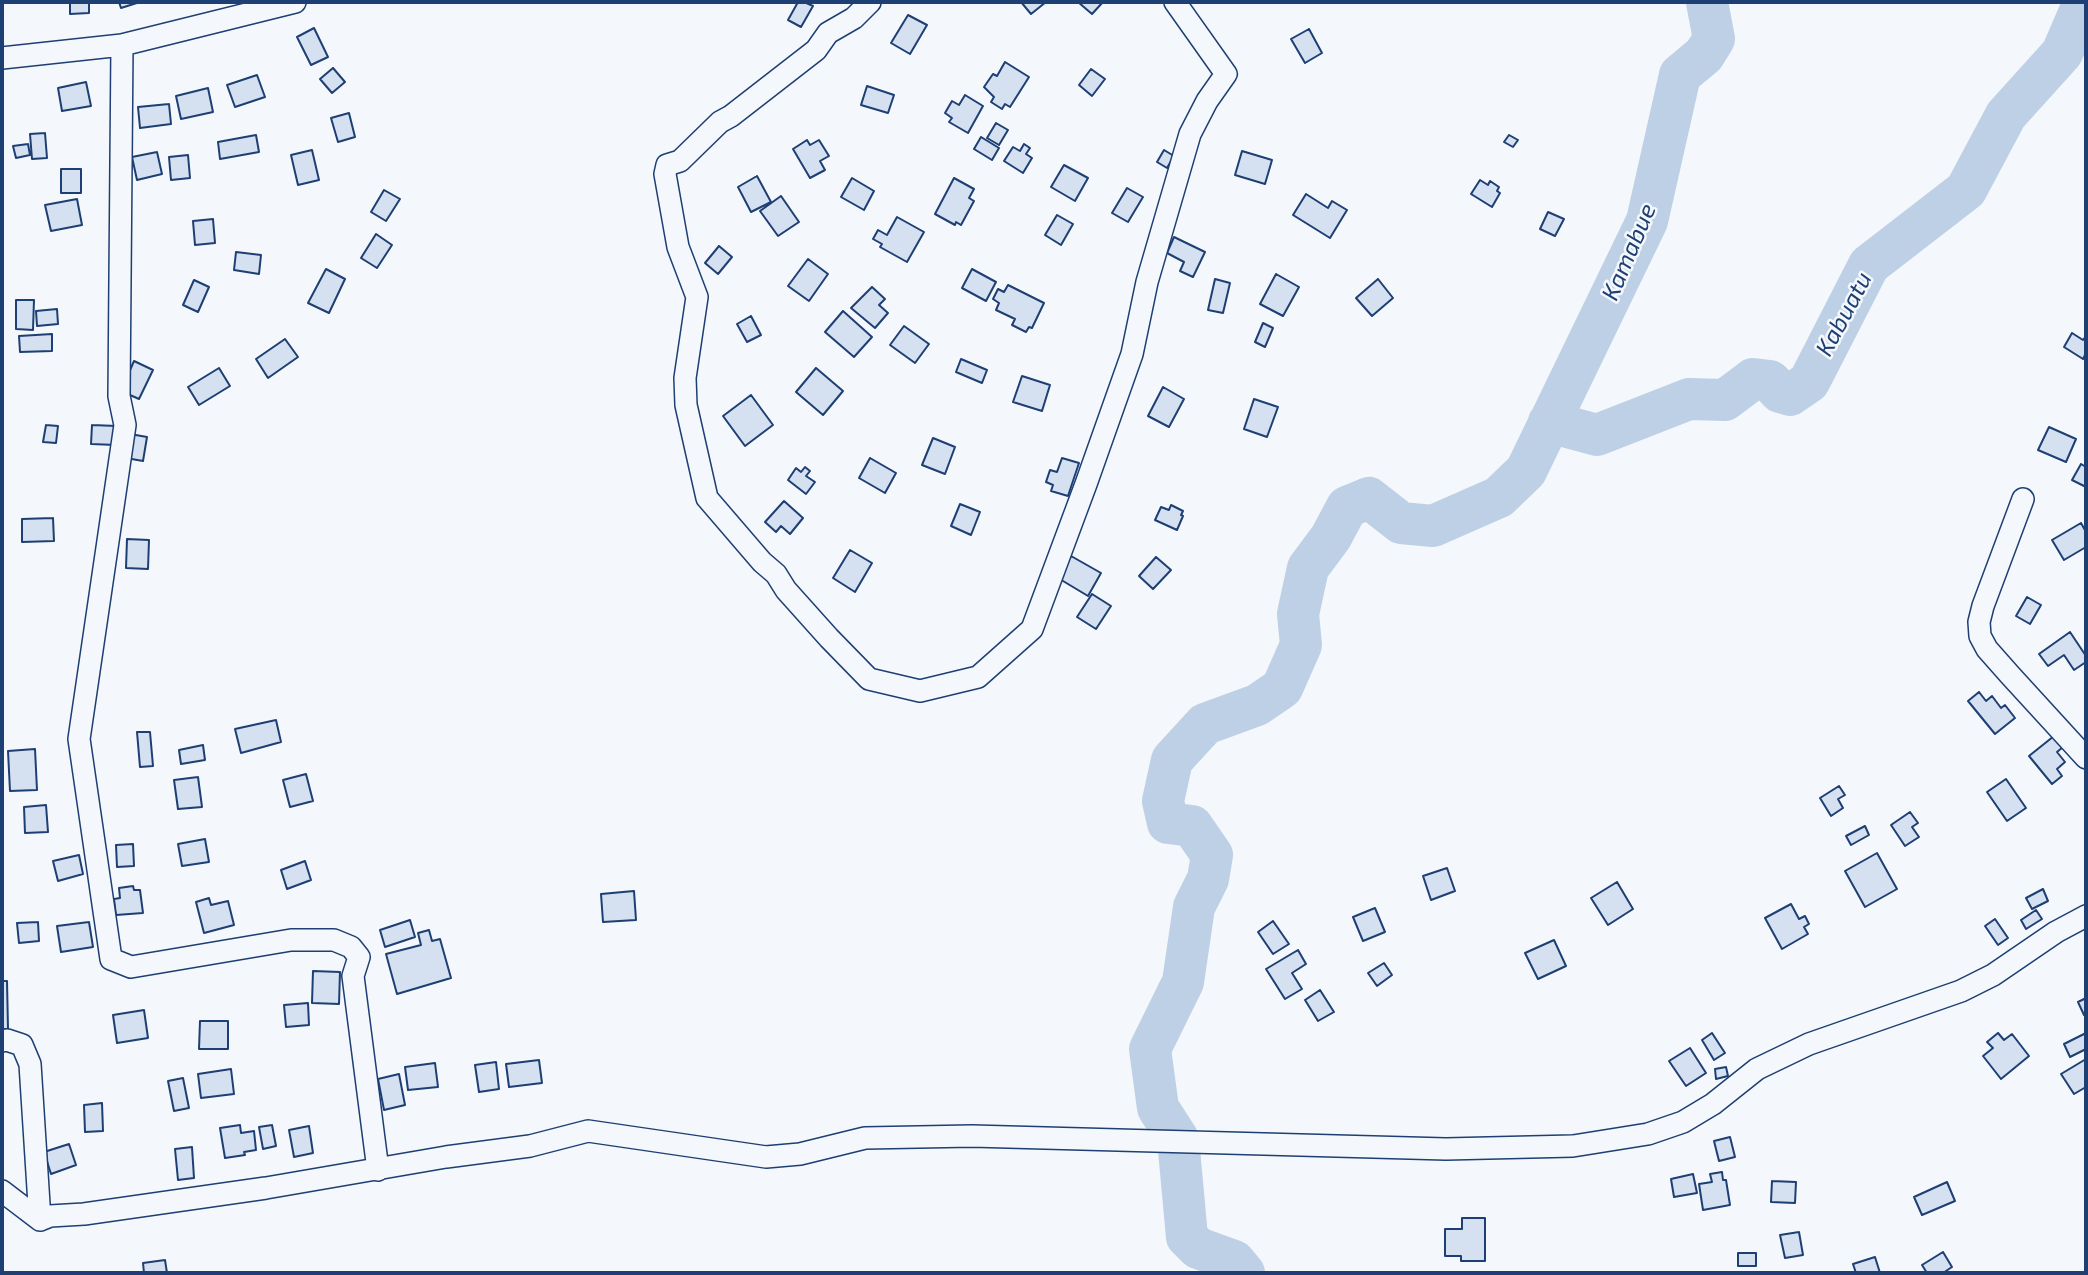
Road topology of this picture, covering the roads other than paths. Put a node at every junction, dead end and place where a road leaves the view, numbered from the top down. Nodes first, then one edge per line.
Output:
1 (295, 2) edge
2 (870, 2) edge
3 (1175, 2) edge
4 (122, 45) junction
5 (2, 58) edge
6 (2024, 499) dead end
7 (2086, 758) edge
8 (2086, 916) edge
9 (2, 1041) edge
10 (378, 1170) junction
11 (2, 1191) edge
12 (40, 1220) junction

1 - 4 street
2 - 3 street
4 - 5 street
4 - 10 street
6 - 7 street
8 - 10 street
9 - 12 street
10 - 12 street
11 - 12 street

